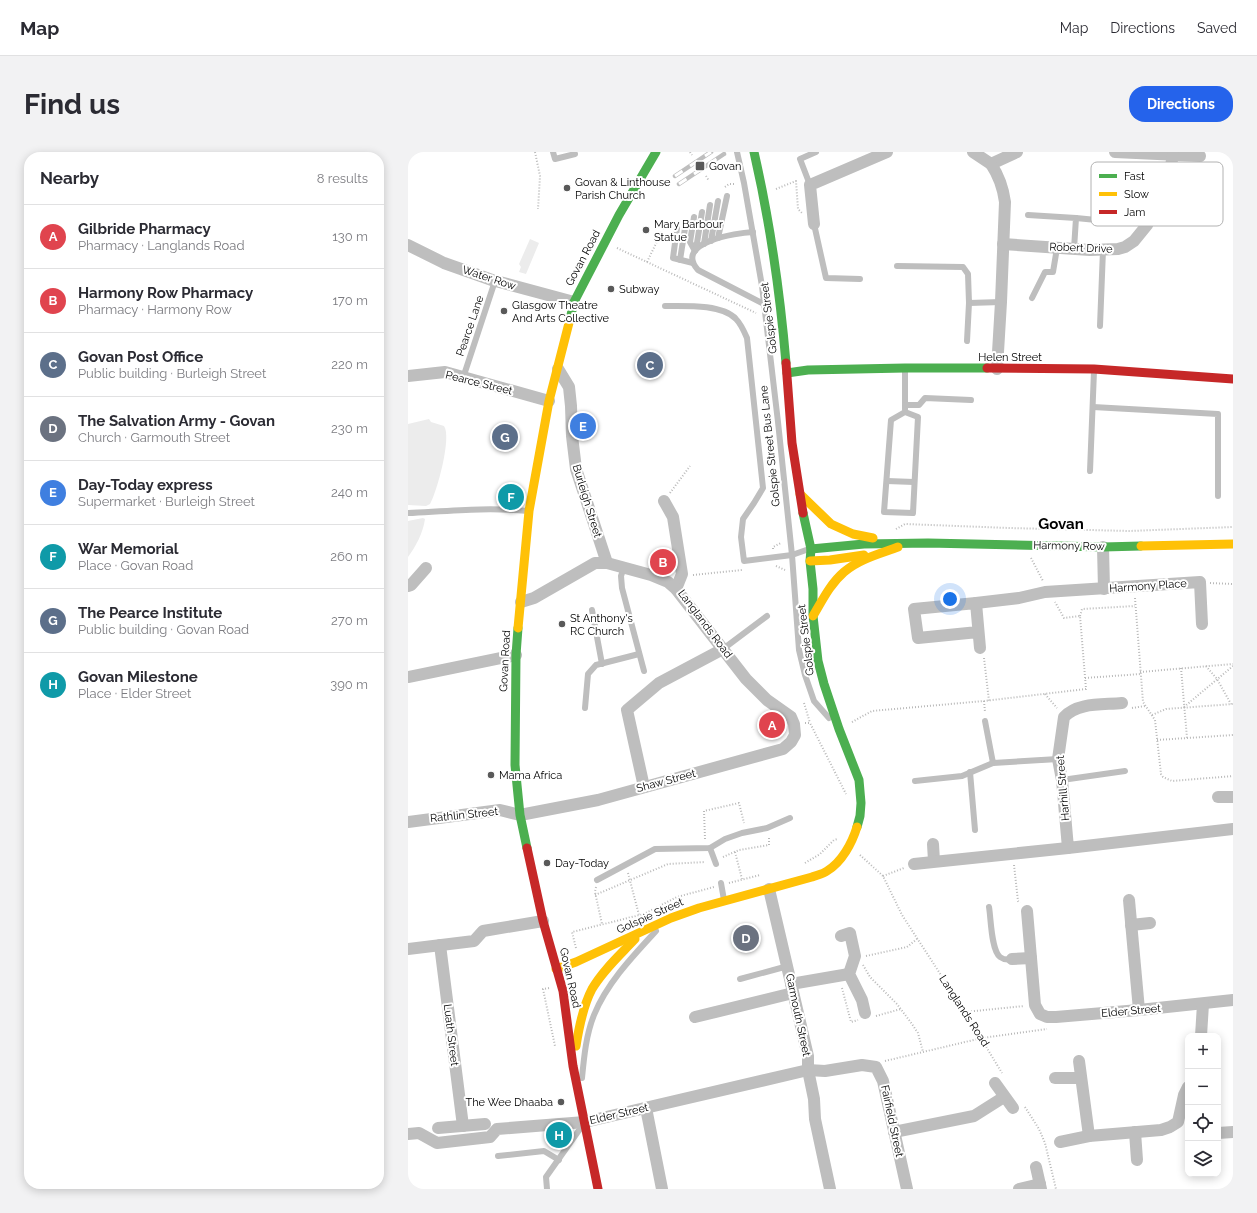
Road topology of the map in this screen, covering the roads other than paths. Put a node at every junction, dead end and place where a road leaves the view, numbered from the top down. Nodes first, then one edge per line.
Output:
1 (553, 152) edge
2 (656, 152) edge
3 (737, 152) edge
4 (754, 152) edge
5 (816, 152) edge
6 (887, 152) edge
7 (973, 152) edge
8 (1017, 152) edge
9 (1115, 152) edge
10 (575, 154) dead end
11 (1174, 155) junction
12 (1200, 156) dead end
13 (1172, 162) edge
14 (991, 164) junction
15 (810, 185) junction
16 (727, 196) dead end
17 (718, 201) dead end
18 (710, 206) dead end
19 (702, 212) dead end
20 (1028, 215) dead end
21 (694, 217) dead end
22 (1076, 218) junction
23 (1091, 219) edge
24 (686, 222) dead end
25 (814, 224) joint
26 (1146, 226) edge
27 (677, 228) dead end
28 (753, 232) junction
29 (718, 238) junction
30 (711, 241) junction
31 (704, 244) junction
32 (1003, 244) junction
33 (408, 245) edge
34 (1057, 248) junction
35 (1074, 249) junction
36 (695, 250) junction
37 (1103, 250) junction
38 (680, 260) junction
39 (694, 263) junction
40 (897, 266) dead end
41 (860, 279) dead end
42 (495, 281) junction
43 (1032, 298) dead end
44 (574, 302) junction
45 (1001, 302) junction
46 (968, 303) junction
47 (764, 304) junction
48 (666, 306) dead end
49 (1100, 326) dead end
50 (967, 341) dead end
51 (905, 368) junction
52 (558, 369) junction
53 (997, 369) junction
54 (1094, 369) junction
55 (787, 373) junction
56 (408, 376) edge
57 (463, 378) junction
58 (1233, 380) edge
59 (971, 400) dead end
60 (549, 401) junction
61 (1093, 407) junction
62 (905, 408) junction
63 (1090, 471) dead end
64 (887, 481) junction
65 (914, 482) junction
66 (800, 494) junction
67 (1218, 496) dead end
68 (664, 501) road end
69 (529, 511) junction
70 (408, 513) edge
71 (905, 544) junction
72 (1233, 544) edge
73 (1102, 547) junction
74 (811, 549) junction
75 (792, 555) junction
76 (810, 561) junction
77 (607, 563) junction
78 (426, 568) dead end
79 (624, 568) junction
80 (408, 586) edge
81 (676, 589) junction
82 (1104, 589) junction
83 (520, 602) junction
84 (976, 603) junction
85 (592, 610) dead end
86 (767, 616) dead end
87 (813, 616) junction
88 (1202, 624) dead end
89 (978, 632) junction
90 (980, 648) road end
91 (723, 649) junction
92 (639, 654) junction
93 (516, 655) junction
94 (602, 664) junction
95 (644, 671) dead end
96 (408, 676) edge
97 (1122, 703) dead end
98 (585, 708) dead end
99 (985, 721) dead end
100 (794, 724) joint
101 (839, 730) junction
102 (1058, 759) junction
103 (993, 763) junction
104 (1125, 771) dead end
105 (970, 772) junction
106 (1062, 780) junction
107 (915, 781) dead end
108 (644, 787) junction
109 (1218, 797) dead end
110 (1233, 797) edge
111 (520, 815) junction
112 (790, 818) dead end
113 (408, 822) edge
114 (1233, 829) edge
115 (975, 830) dead end
116 (933, 844) dead end
117 (707, 848) junction
118 (1068, 848) junction
119 (934, 861) junction
120 (716, 862) road end
121 (914, 864) road end
122 (597, 880) road end
123 (721, 883) dead end
124 (769, 889) junction
125 (724, 900) junction
126 (1129, 900) dead end
127 (989, 906) dead end
128 (1027, 911) road end
129 (543, 921) junction
130 (665, 921) junction
131 (1150, 923) dead end
132 (1131, 925) junction
133 (642, 932) junction
134 (841, 936) dead end
135 (440, 945) junction
136 (408, 949) edge
137 (1031, 958) junction
138 (1012, 959) joint
139 (788, 966) junction
140 (556, 969) junction
141 (849, 974) junction
142 (740, 979) dead end
143 (792, 988) junction
144 (1233, 1000) edge
145 (1203, 1004) junction
146 (1139, 1010) junction
147 (865, 1013) dead end
148 (696, 1017) dead end
149 (1202, 1033) edge
150 (1079, 1061) dead end
151 (573, 1066) junction
152 (876, 1067) joint
153 (808, 1070) junction
154 (1055, 1078) dead end
155 (1080, 1078) junction
156 (1001, 1080) road end
157 (1185, 1093) edge
158 (580, 1097) junction
159 (1004, 1097) junction
160 (1018, 1106) road end
161 (646, 1108) junction
162 (585, 1122) junction
163 (485, 1124) dead end
164 (1183, 1125) edge
165 (463, 1126) junction
166 (438, 1128) dead end
167 (894, 1132) junction
168 (1135, 1132) junction
169 (1233, 1132) edge
170 (1221, 1133) edge
171 (408, 1134) edge
172 (1089, 1136) junction
173 (1060, 1142) dead end
174 (498, 1156) dead end
175 (558, 1160) junction
176 (1137, 1160) dead end
177 (1036, 1167) dead end
178 (1040, 1187) edge
179 (547, 1189) edge
180 (598, 1189) edge
181 (662, 1189) edge
182 (830, 1189) edge
183 (907, 1189) edge
184 (1019, 1189) edge

1 - 10 lane
2 - 44 street, Govan Road
3 - 28 lane, Golspie Street Bus Lane
4 - 55 street, Golspie Street
5 - 15 lane
6 - 15 street
7 - 14 street
8 - 14 street
9 - 11 street
11 - 12 street
11 - 13 street, Robert Drive
14 - 32 street
15 - 25 street
16 - 29 lane
17 - 30 lane
18 - 31 lane
19 - 36 lane
20 - 22 lane
21 - 36 lane
22 - 23 lane
22 - 35 lane
24 - 38 lane
25 - 41 lane
26 - 37 street, Robert Drive
27 - 38 lane
28 - 29 lane
28 - 47 lane, Golspie Street Bus Lane
29 - 30 lane
30 - 31 lane
31 - 36 lane
32 - 34 street, Robert Drive
32 - 45 street
33 - 42 street, Water Row
34 - 35 street, Robert Drive
34 - 43 lane
35 - 37 street, Robert Drive
36 - 39 lane
37 - 49 lane
38 - 39 lane
39 - 47 lane
40 - 46 lane
42 - 44 street, Water Row
42 - 57 lane, Pearce Lane
44 - 52 street, Govan Road
45 - 46 lane
45 - 53 street
46 - 50 lane
47 - 75 lane, Golspie Street Bus Lane
48 - 75 lane
51 - 53 street, Helen Street
51 - 55 street, Helen Street
51 - 62 lane
52 - 60 street, Govan Road
52 - 77 street, Burleigh Street
53 - 54 street, Helen Street
54 - 58 street, Helen Street
54 - 61 lane
55 - 66 street, Golspie Street
56 - 57 street, Pearce Street
57 - 60 street, Pearce Street
59 - 62 lane
60 - 69 street, Govan Road
61 - 63 lane
61 - 67 lane
62 - 64 lane
62 - 65 lane
64 - 65 lane
64 - 65 lane
66 - 71 street, Harmony Row
66 - 74 street, Golspie Street
68 - 81 street, Langlands Road
69 - 70 lane
69 - 83 street, Govan Road
71 - 73 street, Harmony Row
71 - 74 street, Harmony Row
71 - 76 street, Harmony Row
71 - 87 street, Harmony Row
72 - 73 street, Harmony Row
73 - 82 street, Harmony Place
74 - 75 lane
74 - 76 street, Golspie Street
75 - 76 lane
75 - 101 lane, Golspie Street Bus Lane
76 - 87 street, Golspie Street
77 - 79 street
77 - 83 street
78 - 80 street
79 - 81 street
79 - 92 lane
81 - 91 street, Langlands Road
82 - 84 street, Harmony Place
82 - 88 street, Harmony Place
83 - 93 street, Govan Road
84 - 89 street
84 - 89 street, Harmony Place
85 - 94 lane
86 - 91 lane
87 - 101 street, Golspie Street
89 - 90 street
91 - 100 street, Langlands Road
91 - 108 street
92 - 94 lane
92 - 95 lane
93 - 96 street
93 - 111 street, Govan Road
94 - 98 lane
97 - 102 street, Harhill Street
99 - 103 lane
100 - 108 street, Shaw Street
101 - 124 street, Golspie Street
102 - 103 lane
102 - 106 street, Harhill Street
103 - 105 lane
104 - 106 lane
105 - 107 lane
105 - 115 lane
106 - 118 street, Harhill Street
108 - 111 street, Shaw Street
109 - 110 street
111 - 113 street, Rathlin Street
111 - 129 street, Govan Road
112 - 117 lane
114 - 118 street
116 - 119 street
117 - 120 lane
117 - 122 lane
118 - 119 street
119 - 121 street
123 - 125 lane
124 - 125 street, Golspie Street
124 - 139 street, Garmouth Street
125 - 130 street, Golspie Street
126 - 132 street
127 - 138 lane
128 - 137 street
129 - 135 street
129 - 140 street, Govan Road
130 - 133 street, Golspie Street
130 - 158 lane
131 - 132 street
132 - 146 street
133 - 140 street, Golspie Street
133 - 151 street
134 - 141 street
135 - 136 street
135 - 165 street, Luath Street
137 - 138 street
137 - 146 street, Elder Street
139 - 142 lane
139 - 143 street, Garmouth Street
140 - 151 street, Govan Road
141 - 143 street
141 - 147 street
143 - 148 street
143 - 153 street, Garmouth Street
144 - 145 street, Elder Street
145 - 146 street, Elder Street
145 - 149 street
150 - 155 street
151 - 158 street, Govan Road
152 - 153 street, Elder Street
152 - 167 street, Fairfield Street
153 - 161 street, Elder Street
153 - 182 street, Garmouth Street
154 - 155 street
155 - 172 street
156 - 159 street
157 - 164 street
158 - 162 street, Govan Road
159 - 160 street
159 - 167 street
161 - 162 street, Elder Street
161 - 181 street
162 - 171 street, Elder Street
162 - 175 lane
162 - 180 street, Govan Road
163 - 165 street
164 - 168 street
165 - 166 street
167 - 183 street, Fairfield Street
168 - 172 street
168 - 176 street
169 - 170 street
172 - 173 street
174 - 175 lane
175 - 179 lane
177 - 178 street
178 - 184 street

